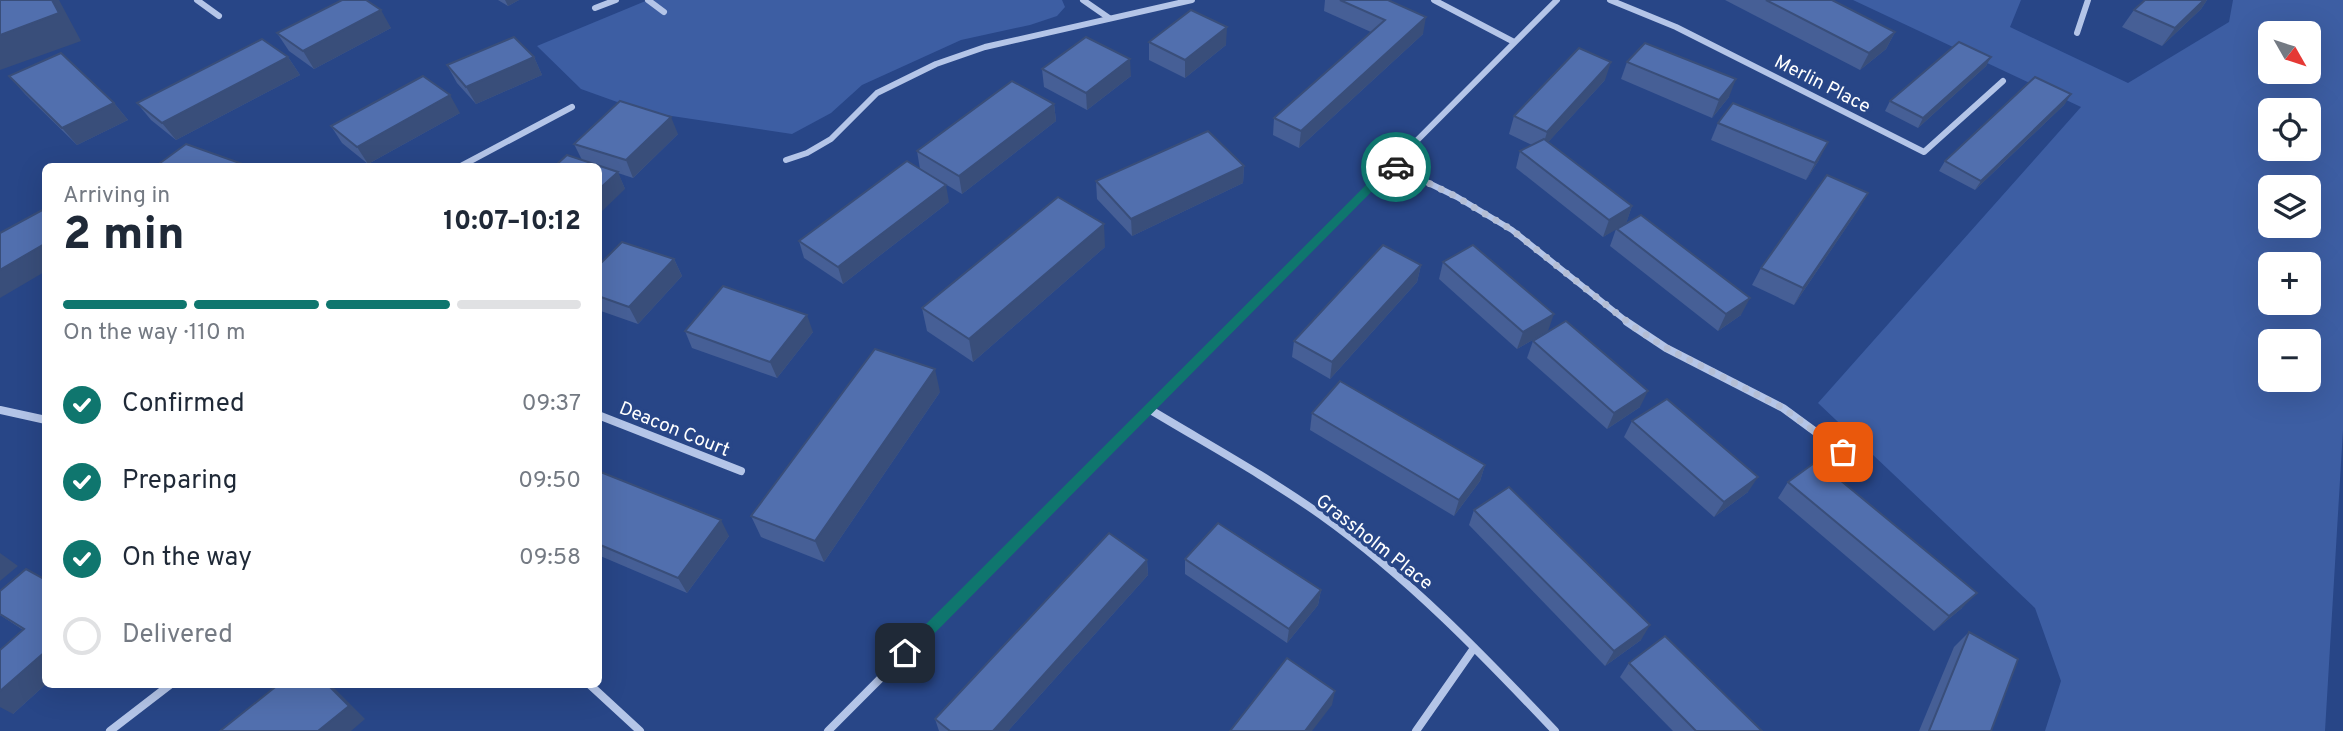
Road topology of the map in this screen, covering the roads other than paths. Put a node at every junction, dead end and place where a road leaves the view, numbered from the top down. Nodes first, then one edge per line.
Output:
1 (197, 0) edge
2 (616, 0) edge
3 (648, 0) edge
4 (1083, 0) edge
5 (1192, 0) edge
6 (1434, 0) edge
7 (1557, 0) edge
8 (1610, 0) edge
9 (2088, 0) edge
10 (596, 8) dead end
11 (664, 12) dead end
12 (219, 16) dead end
13 (1109, 18) junction
14 (2077, 33) dead end
15 (1514, 42) junction
16 (2003, 81) dead end
17 (572, 107) dead end
18 (786, 160) dead end
19 (466, 163) edge
20 (1392, 165) junction
21 (1149, 409) junction
22 (0, 411) edge
23 (602, 417) edge
24 (42, 419) edge
25 (1843, 452) dead end
26 (741, 471) dead end
27 (1474, 648) junction
28 (166, 688) edge
29 (593, 688) edge
30 (110, 731) edge
31 (640, 731) edge
32 (828, 731) edge
33 (1416, 731) edge
34 (1555, 731) edge

1 - 12 street
2 - 10 street
3 - 11 street
4 - 13 street
5 - 13 street
6 - 15 street
7 - 15 street
8 - 16 street, Merlin Place
9 - 14 street
13 - 18 street
15 - 20 street
17 - 19 street
20 - 21 street
20 - 25 street
21 - 27 street, Grassholm Place
21 - 32 street
22 - 24 street
23 - 26 street, Deacon Court
27 - 33 street
27 - 34 street, Grassholm Place
28 - 30 street
29 - 31 street

